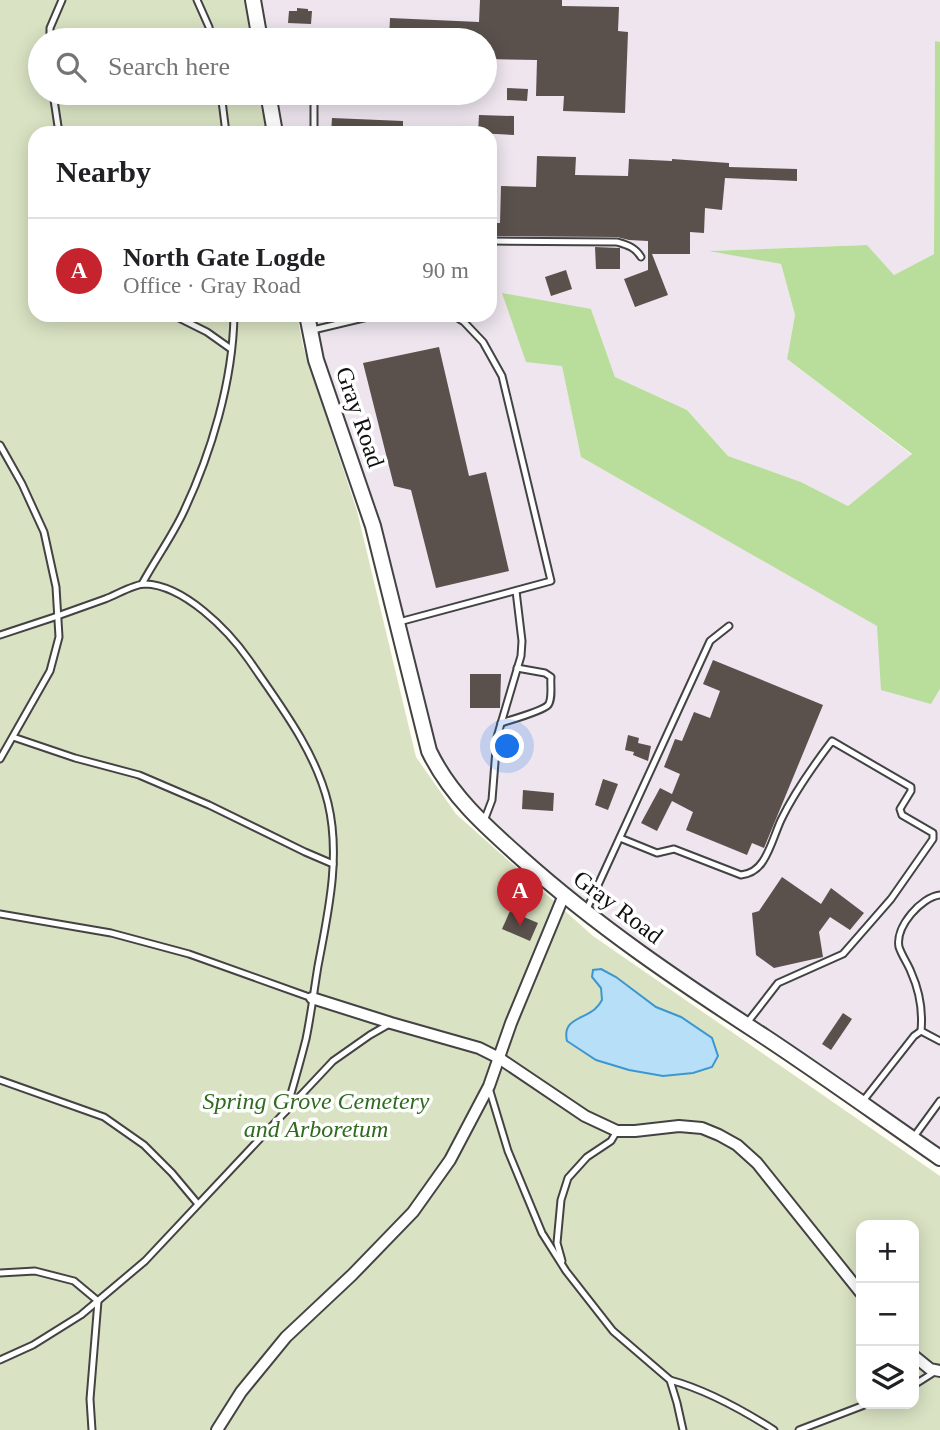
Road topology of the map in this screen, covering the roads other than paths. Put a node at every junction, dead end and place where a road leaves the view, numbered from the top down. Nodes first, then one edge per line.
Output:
1 (62, 0) edge
2 (197, 0) edge
3 (253, 0) edge
4 (50, 28) edge
5 (209, 28) edge
6 (258, 28) edge
7 (55, 105) edge
8 (222, 105) edge
9 (270, 105) edge
10 (314, 105) edge
11 (58, 126) edge
12 (225, 126) edge
13 (274, 126) edge
14 (314, 126) edge
15 (497, 241) edge
16 (641, 257) dead end
17 (187, 322) edge
18 (234, 322) edge
19 (308, 322) edge
20 (347, 322) edge
21 (465, 322) edge
22 (310, 331) junction
23 (231, 349) junction
24 (0, 445) edge
25 (142, 584) junction
26 (516, 590) junction
27 (58, 616) junction
28 (398, 622) junction
29 (729, 626) dead end
30 (0, 635) edge
31 (517, 668) junction
32 (501, 723) junction
33 (13, 737) junction
34 (0, 759) edge
35 (483, 824) junction
36 (620, 838) junction
37 (333, 864) junction
38 (564, 895) junction
39 (940, 895) edge
40 (585, 913) junction
41 (0, 914) edge
42 (312, 998) junction
43 (391, 1023) junction
44 (746, 1025) junction
45 (921, 1031) junction
46 (940, 1041) edge
47 (499, 1058) junction
48 (0, 1080) edge
49 (489, 1086) junction
50 (940, 1101) edge
51 (862, 1104) junction
52 (286, 1111) junction
53 (617, 1131) junction
54 (912, 1139) junction
55 (940, 1158) edge
56 (198, 1204) junction
57 (566, 1270) junction
58 (0, 1273) edge
59 (856, 1287) edge
60 (98, 1301) junction
61 (0, 1360) edge
62 (919, 1360) edge
63 (938, 1371) edge
64 (670, 1380) junction
65 (919, 1382) edge
66 (856, 1408) edge
67 (92, 1430) edge
68 (217, 1430) edge
69 (683, 1430) edge
70 (774, 1430) edge
71 (799, 1430) edge

1 - 4 lane
2 - 5 lane
3 - 6 street
7 - 11 lane
8 - 12 lane
9 - 13 street
10 - 14 lane
15 - 16 lane
17 - 23 lane
18 - 23 lane
19 - 22 street, Gray Road
20 - 22 lane
21 - 26 lane
22 - 28 street, Gray Road
23 - 25 lane
24 - 27 lane
25 - 27 lane
25 - 37 lane
26 - 28 lane
26 - 31 lane
27 - 30 lane
27 - 33 lane
28 - 35 street, Gray Road
29 - 36 lane
31 - 32 lane
31 - 32 lane
32 - 35 lane
33 - 34 lane
33 - 37 lane
35 - 38 street, Gray Road
36 - 40 lane
36 - 44 lane
37 - 42 lane
38 - 40 street, Gray Road
38 - 47 street
39 - 45 lane
40 - 44 street, Gray Road
41 - 42 lane
42 - 43 street
42 - 52 lane
43 - 47 street
43 - 52 lane
44 - 51 street, Gray Road
45 - 46 lane
45 - 51 lane
47 - 49 street
47 - 53 street
48 - 56 lane
49 - 57 lane
49 - 68 street
50 - 54 lane
51 - 54 street, Gray Road
52 - 56 lane
53 - 57 lane
53 - 59 street
54 - 55 street, Gray Road
56 - 60 lane
57 - 64 lane
58 - 60 lane
60 - 61 lane
60 - 67 lane
62 - 63 street
63 - 65 lane
64 - 69 lane
64 - 70 lane
66 - 71 lane

